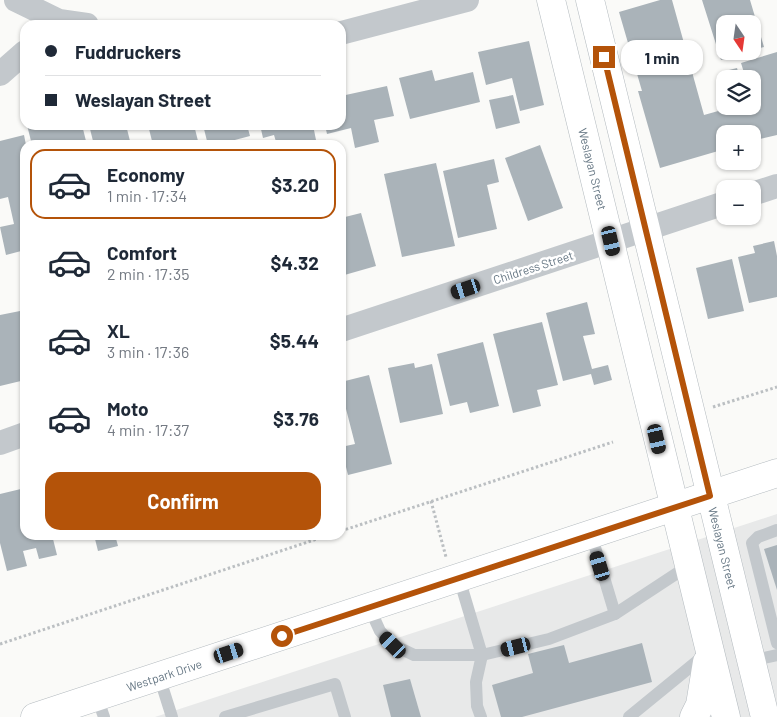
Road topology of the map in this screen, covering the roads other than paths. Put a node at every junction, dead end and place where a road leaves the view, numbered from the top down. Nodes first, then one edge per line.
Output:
1 (16, 0) edge
2 (467, 0) edge
3 (551, 0) edge
4 (590, 0) edge
5 (52, 20) edge
6 (346, 32) edge
7 (20, 56) edge
8 (0, 74) edge
9 (777, 186) edge
10 (761, 191) edge
11 (716, 206) edge
12 (646, 229) junction
13 (611, 241) junction
14 (346, 328) edge
15 (20, 436) edge
16 (0, 442) edge
17 (777, 474) edge
18 (710, 496) junction
19 (673, 507) junction
20 (777, 530) edge
21 (591, 534) junction
22 (688, 566) junction
23 (456, 579) junction
24 (760, 579) junction
25 (733, 586) junction
26 (369, 607) junction
27 (615, 614) junction
28 (777, 643) edge
29 (710, 651) junction
30 (482, 656) junction
31 (761, 663) edge
32 (159, 676) junction
33 (777, 695) edge
34 (101, 707) edge
35 (35, 717) edge
36 (172, 717) edge
37 (225, 717) edge
38 (345, 717) edge
39 (481, 717) edge
40 (630, 717) edge
41 (694, 717) edge
42 (726, 717) edge
43 (765, 717) edge

1 - 5 street
2 - 6 street
3 - 13 main road, Weslayan Street
4 - 12 main road, Weslayan Street
7 - 8 street
9 - 10 street
11 - 12 street, Childress Street
12 - 13 street, Childress Street
12 - 18 main road, Weslayan Street
13 - 14 street, Childress Street
13 - 19 main road, Weslayan Street
15 - 16 street
17 - 18 main road, Westpark Drive
18 - 19 main road, Westpark Drive
18 - 25 main road, Weslayan Street
19 - 21 main road, Westpark Drive
19 - 22 main road, Weslayan Street
20 - 24 lane
21 - 23 main road, Westpark Drive
21 - 27 lane
22 - 27 lane
22 - 29 main road, Weslayan Street
23 - 26 main road, Westpark Drive
23 - 30 lane
24 - 25 lane
24 - 28 lane
25 - 31 main road, Weslayan Street
26 - 30 lane
26 - 32 main road, Westpark Drive
27 - 30 lane
29 - 40 lane
29 - 41 main road
29 - 42 main road, Weslayan Street
30 - 39 lane
31 - 33 main road
31 - 43 main road, Weslayan Street
32 - 34 main road, Westpark Drive
32 - 36 lane
34 - 35 main road, Westpark Drive
37 - 38 lane

